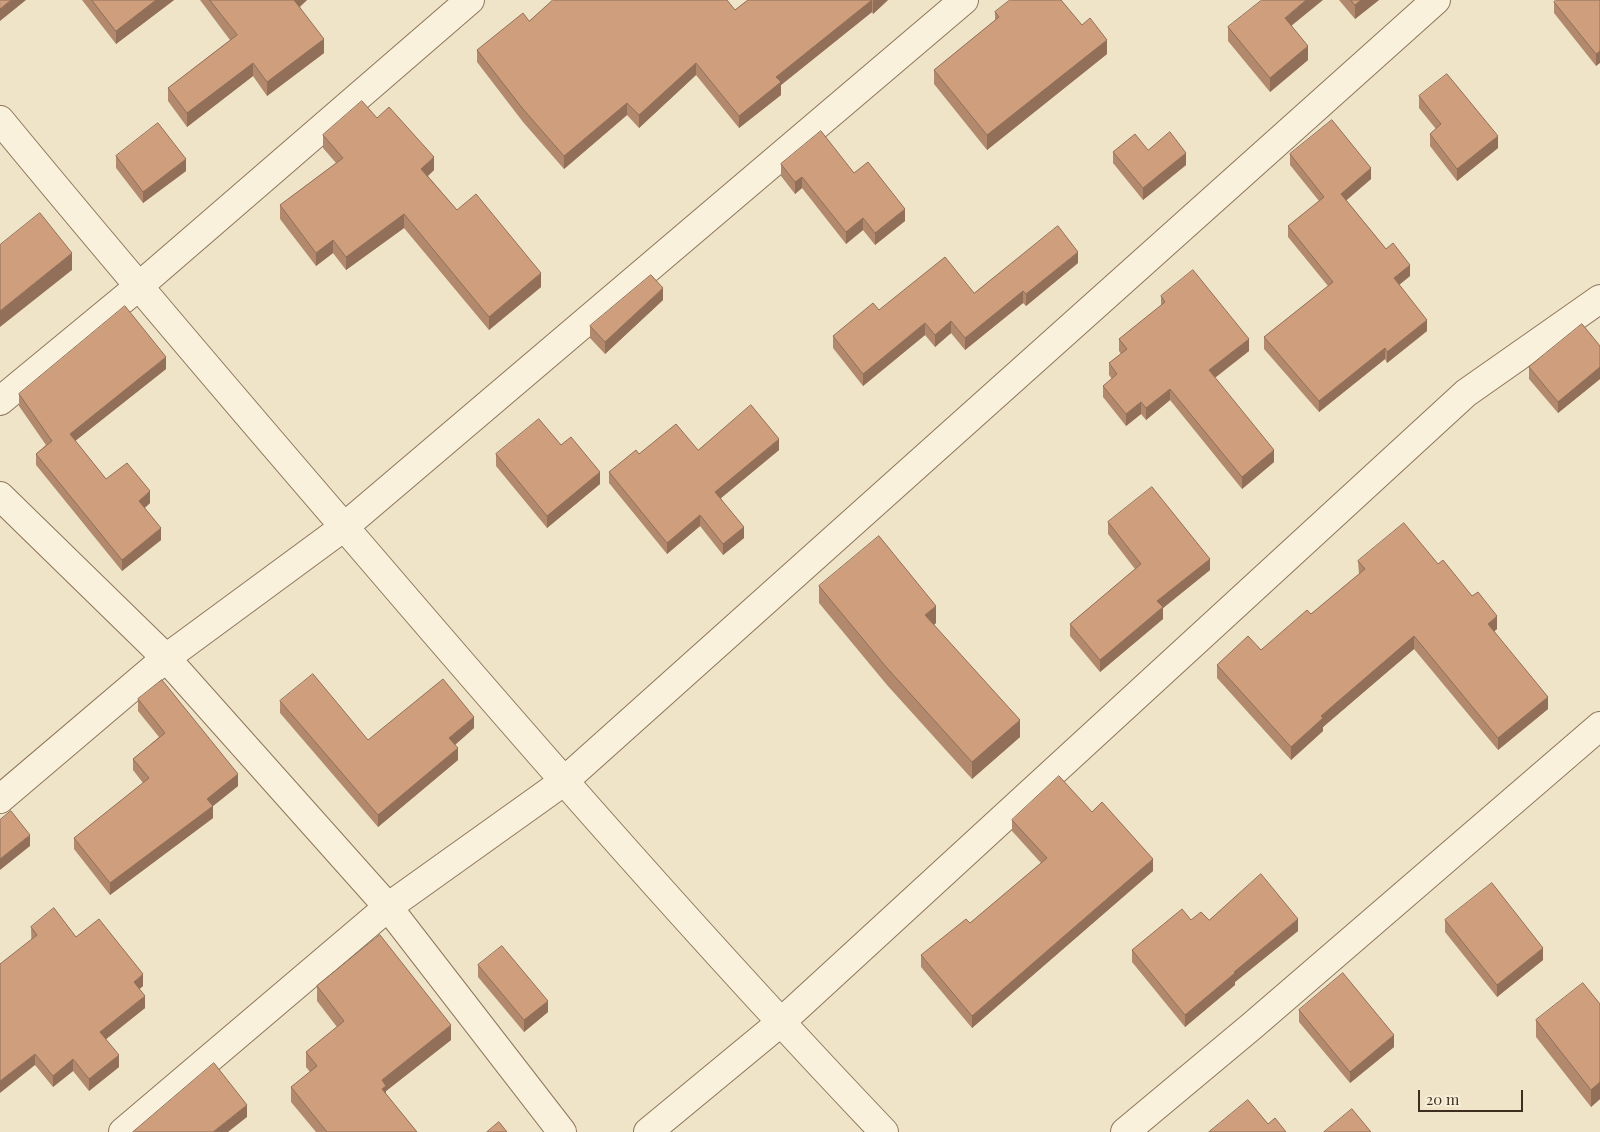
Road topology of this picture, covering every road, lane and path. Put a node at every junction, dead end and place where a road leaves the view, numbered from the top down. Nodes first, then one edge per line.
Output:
1 (470, 0) edge
2 (964, 0) edge
3 (1436, 0) edge
4 (0, 120) edge
5 (138, 287) junction
6 (1600, 299) edge
7 (0, 401) edge
8 (0, 496) edge
9 (344, 527) junction
10 (166, 658) junction
11 (1600, 726) edge
12 (563, 782) junction
13 (0, 800) edge
14 (388, 907) junction
15 (780, 1023) junction
16 (123, 1132) edge
17 (562, 1132) edge
18 (648, 1132) edge
19 (884, 1132) edge
20 (1125, 1132) edge

1 - 5 street
2 - 9 street
3 - 12 street
4 - 5 street
5 - 7 street
5 - 9 street
6 - 15 street
8 - 10 street
9 - 10 street
9 - 12 street
10 - 13 street
10 - 14 street
11 - 20 street
12 - 14 street
12 - 15 street
14 - 16 street
14 - 17 street
15 - 18 street
15 - 19 street

